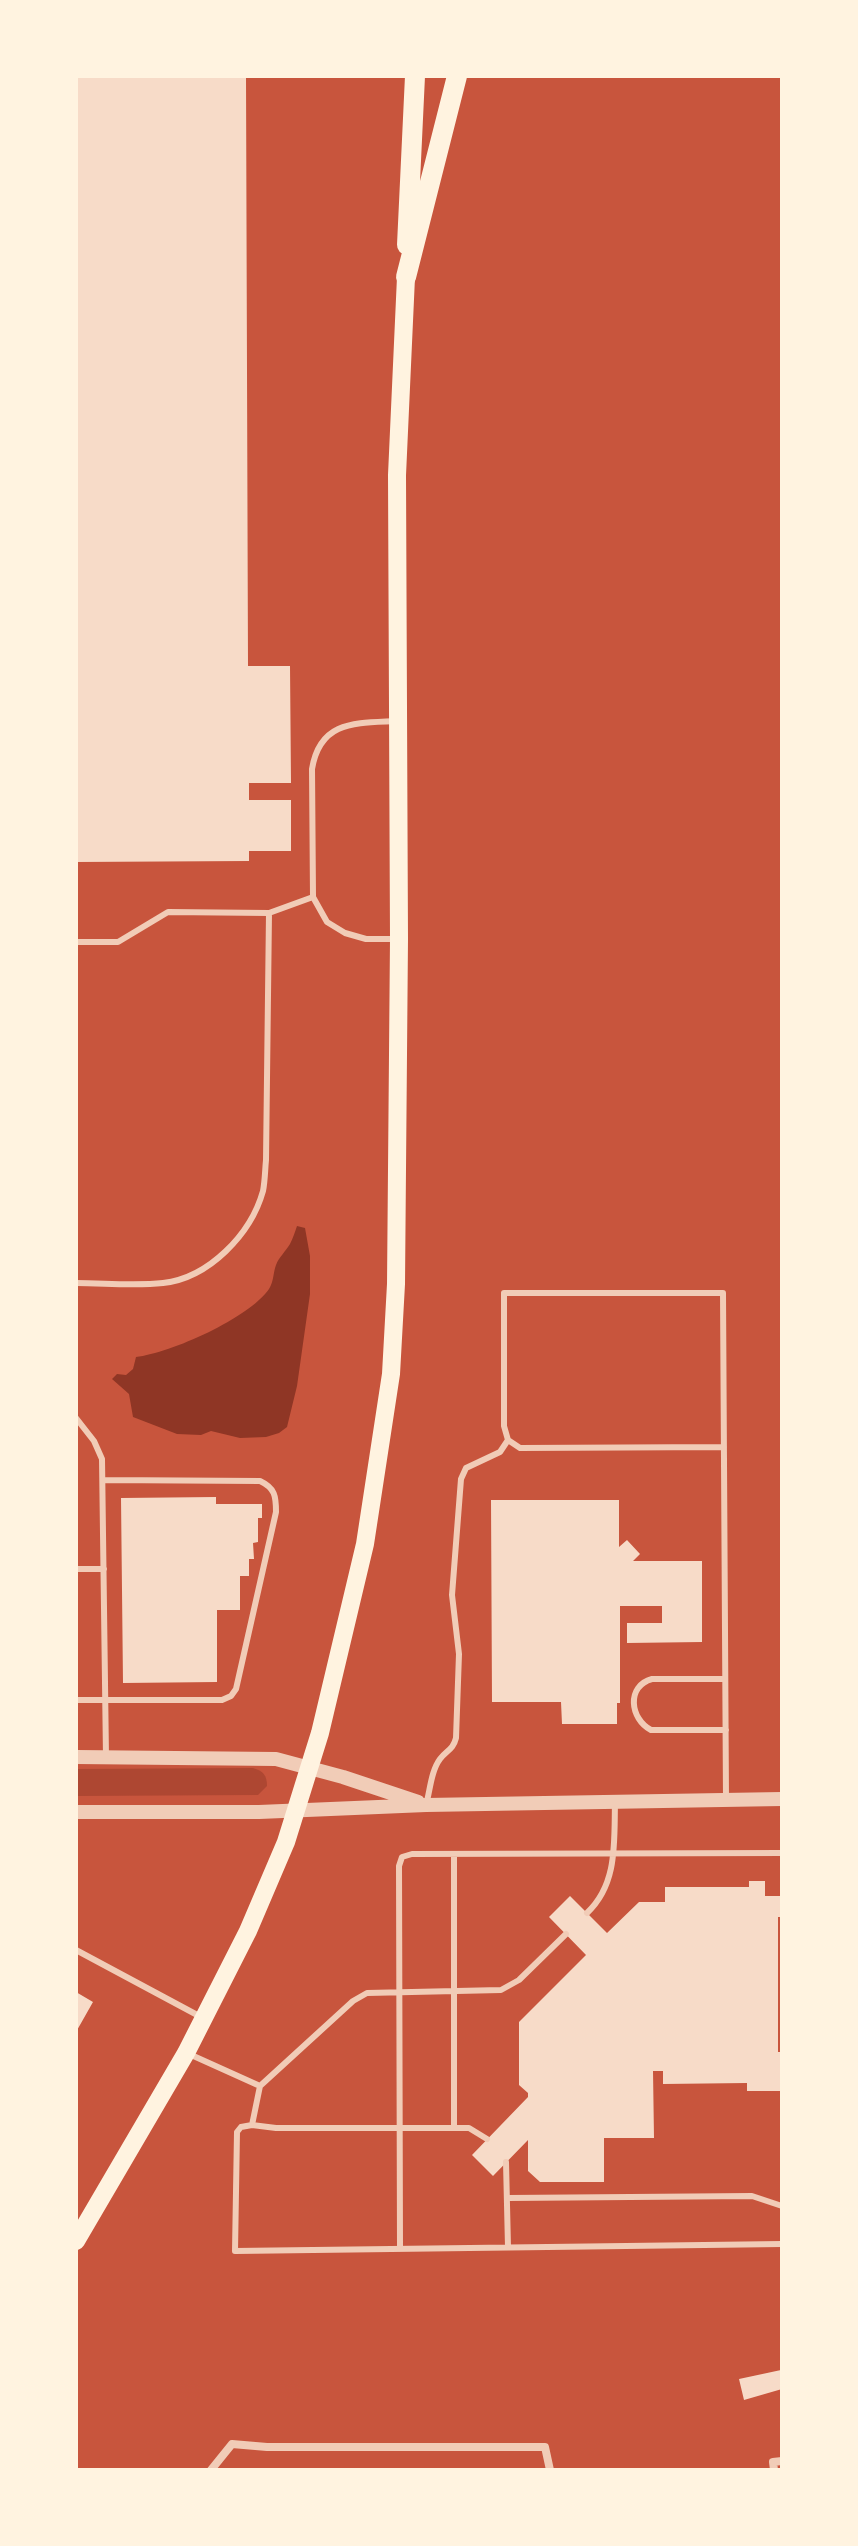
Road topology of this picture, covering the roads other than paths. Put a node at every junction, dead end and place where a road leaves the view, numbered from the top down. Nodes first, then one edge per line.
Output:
1 (415, 76) edge
2 (457, 76) edge
3 (406, 277) junction
4 (400, 721) junction
5 (313, 897) junction
6 (269, 913) junction
7 (399, 939) junction
8 (76, 942) edge
9 (76, 1283) edge
10 (76, 1418) edge
11 (508, 1440) junction
12 (724, 1447) junction
13 (103, 1480) junction
14 (76, 1569) edge
15 (104, 1569) junction
16 (725, 1679) junction
17 (76, 1700) edge
18 (105, 1700) junction
19 (726, 1730) junction
20 (76, 1757) edge
21 (106, 1757) junction
22 (310, 1768) junction
23 (726, 1799) junction
24 (782, 1799) edge
25 (615, 1802) junction
26 (426, 1805) junction
27 (296, 1811) junction
28 (76, 1812) edge
29 (614, 1853) junction
30 (782, 1853) edge
31 (454, 1854) junction
32 (587, 1913) dead end
33 (566, 1934) dead end
34 (76, 1950) edge
35 (400, 1991) junction
36 (454, 1991) junction
37 (204, 2019) junction
38 (186, 2053) junction
39 (260, 2086) junction
40 (252, 2125) junction
41 (400, 2128) junction
42 (454, 2128) junction
43 (487, 2139) dead end
44 (506, 2162) dead end
45 (508, 2198) junction
46 (782, 2206) edge
47 (76, 2241) edge
48 (782, 2244) edge
49 (508, 2247) junction
50 (400, 2249) junction
51 (211, 2470) edge
52 (550, 2470) edge

1 - 3 highway
2 - 3 highway
3 - 4 highway
4 - 5 lane
4 - 7 highway
5 - 6 lane
5 - 7 lane
6 - 8 lane
6 - 9 lane
7 - 22 highway
10 - 13 lane
11 - 12 lane
11 - 12 lane
11 - 26 lane
12 - 16 lane
13 - 15 lane
13 - 18 lane
14 - 15 lane
15 - 18 lane
16 - 19 lane
16 - 19 lane
17 - 18 lane
18 - 21 lane
19 - 23 lane
20 - 21 street
21 - 22 street
22 - 26 street
22 - 27 highway
23 - 24 street
23 - 25 street
25 - 26 street
25 - 29 lane
26 - 27 street
27 - 28 street
27 - 37 highway
29 - 30 lane
29 - 31 lane
29 - 32 lane
31 - 35 lane
31 - 36 lane
33 - 36 lane
34 - 37 lane
35 - 36 lane
35 - 39 lane
35 - 41 lane
36 - 42 lane
37 - 38 highway
38 - 39 lane
38 - 47 highway
39 - 40 lane
40 - 41 lane
40 - 50 lane
41 - 42 lane
41 - 50 lane
42 - 43 lane
44 - 45 lane
45 - 46 lane
45 - 49 lane
48 - 49 lane
49 - 50 lane
51 - 52 street

